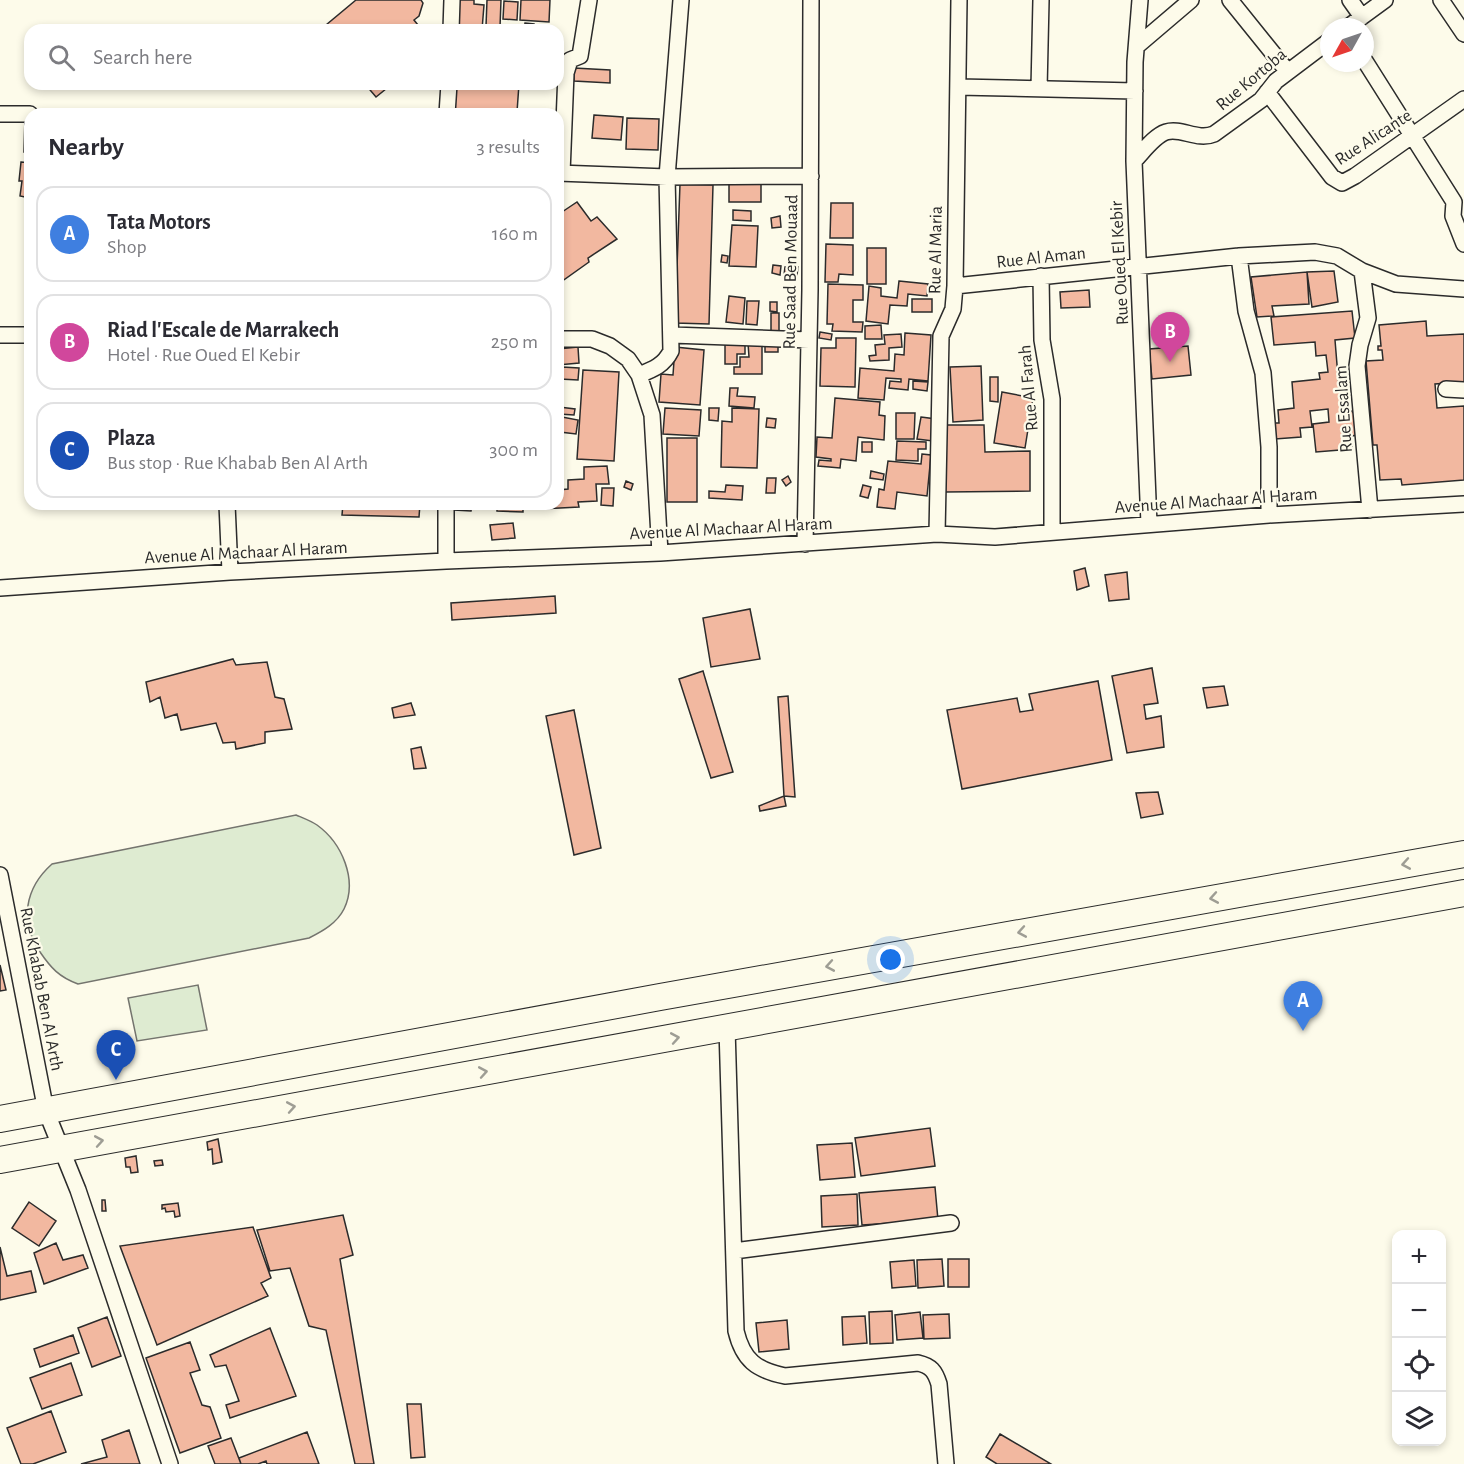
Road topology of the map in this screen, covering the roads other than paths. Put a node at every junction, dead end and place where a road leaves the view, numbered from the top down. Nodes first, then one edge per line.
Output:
1 (452, 0) edge
2 (589, 0) edge
3 (681, 0) edge
4 (811, 0) edge
5 (959, 0) edge
6 (1041, 0) edge
7 (1140, 0) edge
8 (1191, 0) edge
9 (1230, 0) edge
10 (1350, 0) edge
11 (1385, 0) edge
12 (1441, 0) edge
13 (1362, 17) joint
14 (451, 24) edge
15 (1464, 34) edge
16 (1137, 45) junction
17 (1320, 48) edge
18 (1288, 72) junction
19 (1372, 72) edge
20 (958, 87) junction
21 (1039, 89) junction
22 (449, 90) edge
23 (1135, 91) junction
24 (1267, 92) junction
25 (1464, 99) edge
26 (447, 108) edge
27 (564, 108) edge
28 (0, 114) edge
29 (24, 114) edge
30 (1412, 135) junction
31 (1134, 161) junction
32 (564, 173) edge
33 (811, 176) junction
34 (667, 177) junction
35 (1459, 199) edge
36 (1464, 244) edge
37 (1239, 256) junction
38 (1464, 259) edge
39 (1139, 266) junction
40 (1362, 271) junction
41 (1041, 276) junction
42 (955, 286) junction
43 (1464, 289) edge
44 (0, 335) edge
45 (24, 335) edge
46 (672, 335) junction
47 (564, 339) edge
48 (809, 340) junction
49 (639, 375) junction
50 (1446, 389) dead end
51 (1464, 390) edge
52 (1464, 504) edge
53 (226, 510) edge
54 (446, 510) edge
55 (1370, 510) junction
56 (1269, 515) junction
57 (1149, 524) junction
58 (1052, 531) junction
59 (937, 534) junction
60 (806, 544) junction
61 (660, 553) junction
62 (446, 561) junction
63 (230, 572) junction
64 (0, 588) edge
65 (1464, 854) edge
66 (0, 875) edge
67 (1464, 893) edge
68 (727, 1028) junction
69 (46, 1111) junction
70 (0, 1119) edge
71 (62, 1148) junction
72 (0, 1160) edge
73 (951, 1223) dead end
74 (734, 1251) junction
75 (170, 1464) edge
76 (946, 1464) edge

1 - 14 street
2 - 27 street
3 - 34 street
4 - 33 street, Rue Saad Ben Mouaad
5 - 20 street, Rue Al Maria
6 - 21 street
7 - 16 street, Rue Oued El Kebir
8 - 16 street
9 - 18 street
10 - 13 street
11 - 13 street
12 - 15 street
16 - 23 street, Rue Oued El Kebir
17 - 18 street, Rue Kortoba
18 - 24 street, Rue Kortoba
19 - 30 street
20 - 21 street
20 - 42 street, Rue Al Maria
21 - 23 street
22 - 26 street
23 - 31 street, Rue Oued El Kebir
24 - 30 street, Rue Alicante
24 - 31 street, Rue Kortoba
25 - 30 street, Rue Alicante
28 - 29 street
30 - 35 street
31 - 39 street, Rue Oued El Kebir
32 - 34 street
33 - 34 street
33 - 48 street, Rue Saad Ben Mouaad
34 - 46 street
35 - 36 street
36 - 38 street
37 - 39 street, Rue Al Aman
37 - 40 street, Rue Al Aman
37 - 56 street
39 - 41 street, Rue Al Aman
39 - 57 street, Rue Oued El Kebir
40 - 43 street, Rue Al Aman
40 - 55 street, Rue Essalam
41 - 42 street, Rue Al Aman
41 - 58 street, Rue Al Farah
42 - 59 street, Rue Al Maria
44 - 45 street
46 - 48 street
46 - 49 street
47 - 49 street
48 - 60 street, Rue Saad Ben Mouaad
49 - 61 street
50 - 51 street
52 - 55 street, Avenue Al Machaar Al Haram
53 - 63 street
54 - 62 street
55 - 56 street, Avenue Al Machaar Al Haram
56 - 57 street, Avenue Al Machaar Al Haram
57 - 58 street, Avenue Al Machaar Al Haram
58 - 59 street, Avenue Al Machaar Al Haram
59 - 60 street, Avenue Al Machaar Al Haram
60 - 61 street, Avenue Al Machaar Al Haram
61 - 62 street, Avenue Al Machaar Al Haram
62 - 63 street, Avenue Al Machaar Al Haram
63 - 64 street, Avenue Al Machaar Al Haram
65 -> 69 main road
66 - 69 street, Rue Khabab Ben Al Arth
67 - 68 main road
71 -> 68 main road
68 - 74 street
69 - 70 main road
69 - 71 street, Rue Khabab Ben Al Arth
71 - 72 main road
71 - 75 street, Rue Khabab Ben Al Arth
73 - 74 street
74 - 76 street

